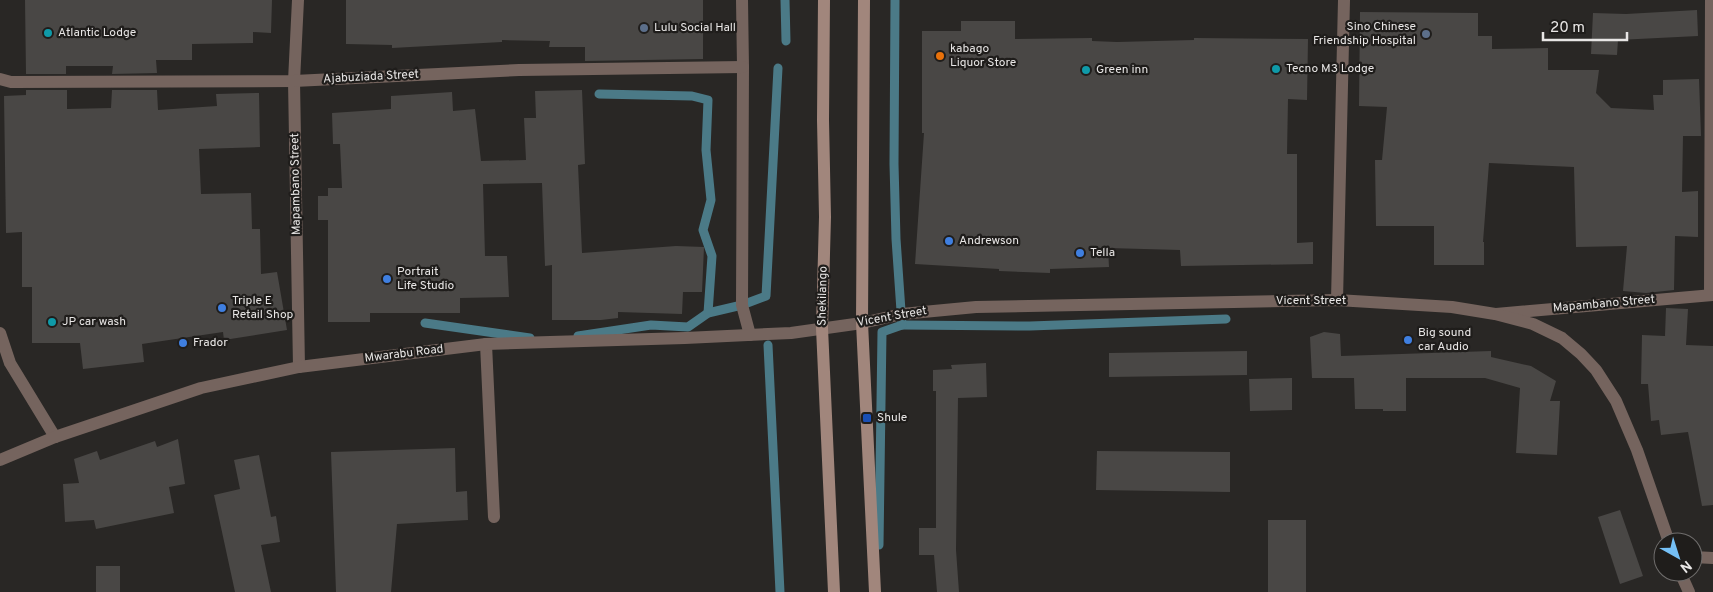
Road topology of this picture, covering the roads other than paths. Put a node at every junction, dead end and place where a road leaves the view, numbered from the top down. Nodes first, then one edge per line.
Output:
1 (298, 0) edge
2 (742, 0) edge
3 (824, 0) edge
4 (864, 0) edge
5 (1344, 0) edge
6 (1711, 0) edge
7 (743, 67) junction
8 (0, 79) edge
9 (294, 81) junction
10 (1712, 295) edge
11 (1337, 300) junction
12 (1495, 314) junction
13 (862, 323) junction
14 (822, 328) junction
15 (0, 333) edge
16 (750, 335) junction
17 (486, 344) junction
18 (299, 368) junction
19 (55, 437) junction
20 (0, 460) edge
21 (494, 517) dead end
22 (1666, 532) edge
23 (834, 592) edge
24 (875, 592) edge

1 - 9 street, Mapambano Street
2 - 7 street
3 - 14 main road, Shekilango
4 - 13 main road
5 - 11 street
6 - 10 street
7 - 9 street, Ajabuziada Street
7 - 16 street
8 - 9 street, Ajabuziada Street
9 - 18 street, Mapambano Street
10 - 12 street, Mapambano Street
11 - 12 street, Vicent Street
11 - 13 street, Vicent Street
12 - 22 street, Vicent Street
13 - 14 street, Vicent Street
13 - 24 main road
14 - 16 street, Mwarabu Road
14 - 23 main road, Shekilango
15 - 19 street
16 - 17 street, Mwarabu Road
17 - 18 street, Mwarabu Road
17 - 21 street
18 - 19 street, Mwarabu Road
19 - 20 street, Mwarabu Road

